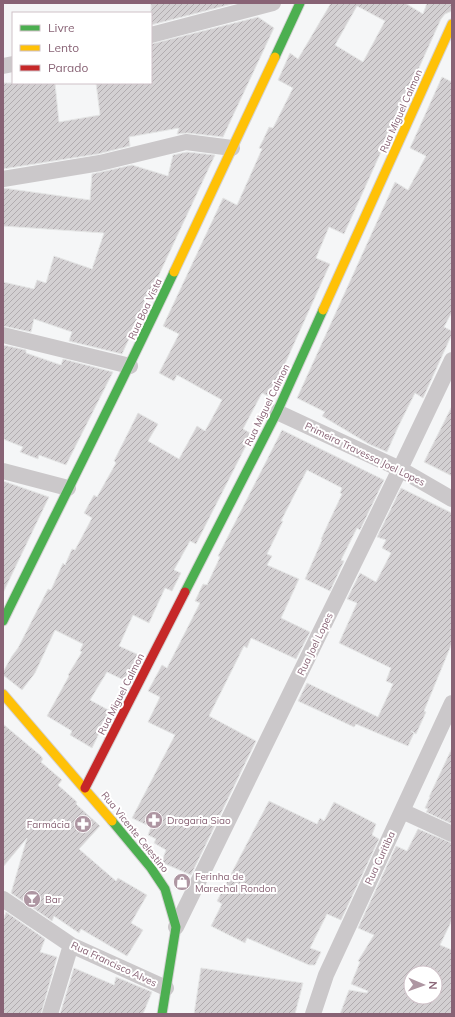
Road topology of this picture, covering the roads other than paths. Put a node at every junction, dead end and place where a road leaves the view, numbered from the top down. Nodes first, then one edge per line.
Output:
1 (273, 3) edge
2 (300, 3) edge
3 (452, 24) edge
4 (152, 36) edge
5 (232, 148) junction
6 (3, 179) edge
7 (3, 335) edge
8 (452, 360) edge
9 (130, 366) junction
10 (277, 412) junction
11 (400, 469) junction
12 (3, 471) edge
13 (68, 488) junction
14 (452, 498) edge
15 (3, 621) edge
16 (3, 694) edge
17 (452, 703) edge
18 (85, 788) junction
19 (402, 812) junction
20 (452, 834) edge
21 (3, 899) edge
22 (176, 927) junction
23 (71, 945) junction
24 (166, 988) junction
25 (50, 1014) edge
26 (162, 1014) edge
27 (313, 1014) edge

1 - 4 street
2 - 5 street, Rua Boa Vista
3 - 10 street, Rua Miguel Calmon
5 - 6 street
5 - 9 street, Rua Boa Vista
7 - 9 street
8 - 11 street, Rua Joel Lopes
9 - 13 street, Rua Boa Vista
10 - 11 street, Primeira Travessa Joel Lopes
10 - 18 street, Rua Miguel Calmon
11 - 14 street, Primeira Travessa Joel Lopes
11 - 22 street, Rua Joel Lopes
12 - 13 street
13 - 15 street, Rua Boa Vista
16 - 18 street, Rua Vicente Celestino
17 - 19 street, Rua Curitiba
18 - 22 street, Rua Vicente Celestino
19 - 20 street
19 - 27 street, Rua Curitiba
21 - 23 street, Rua Francisco Alves
22 - 24 street, Rua Vicente Celestino
23 - 24 street, Rua Francisco Alves
23 - 25 street
24 - 26 street, Rua Vicente Celestino

